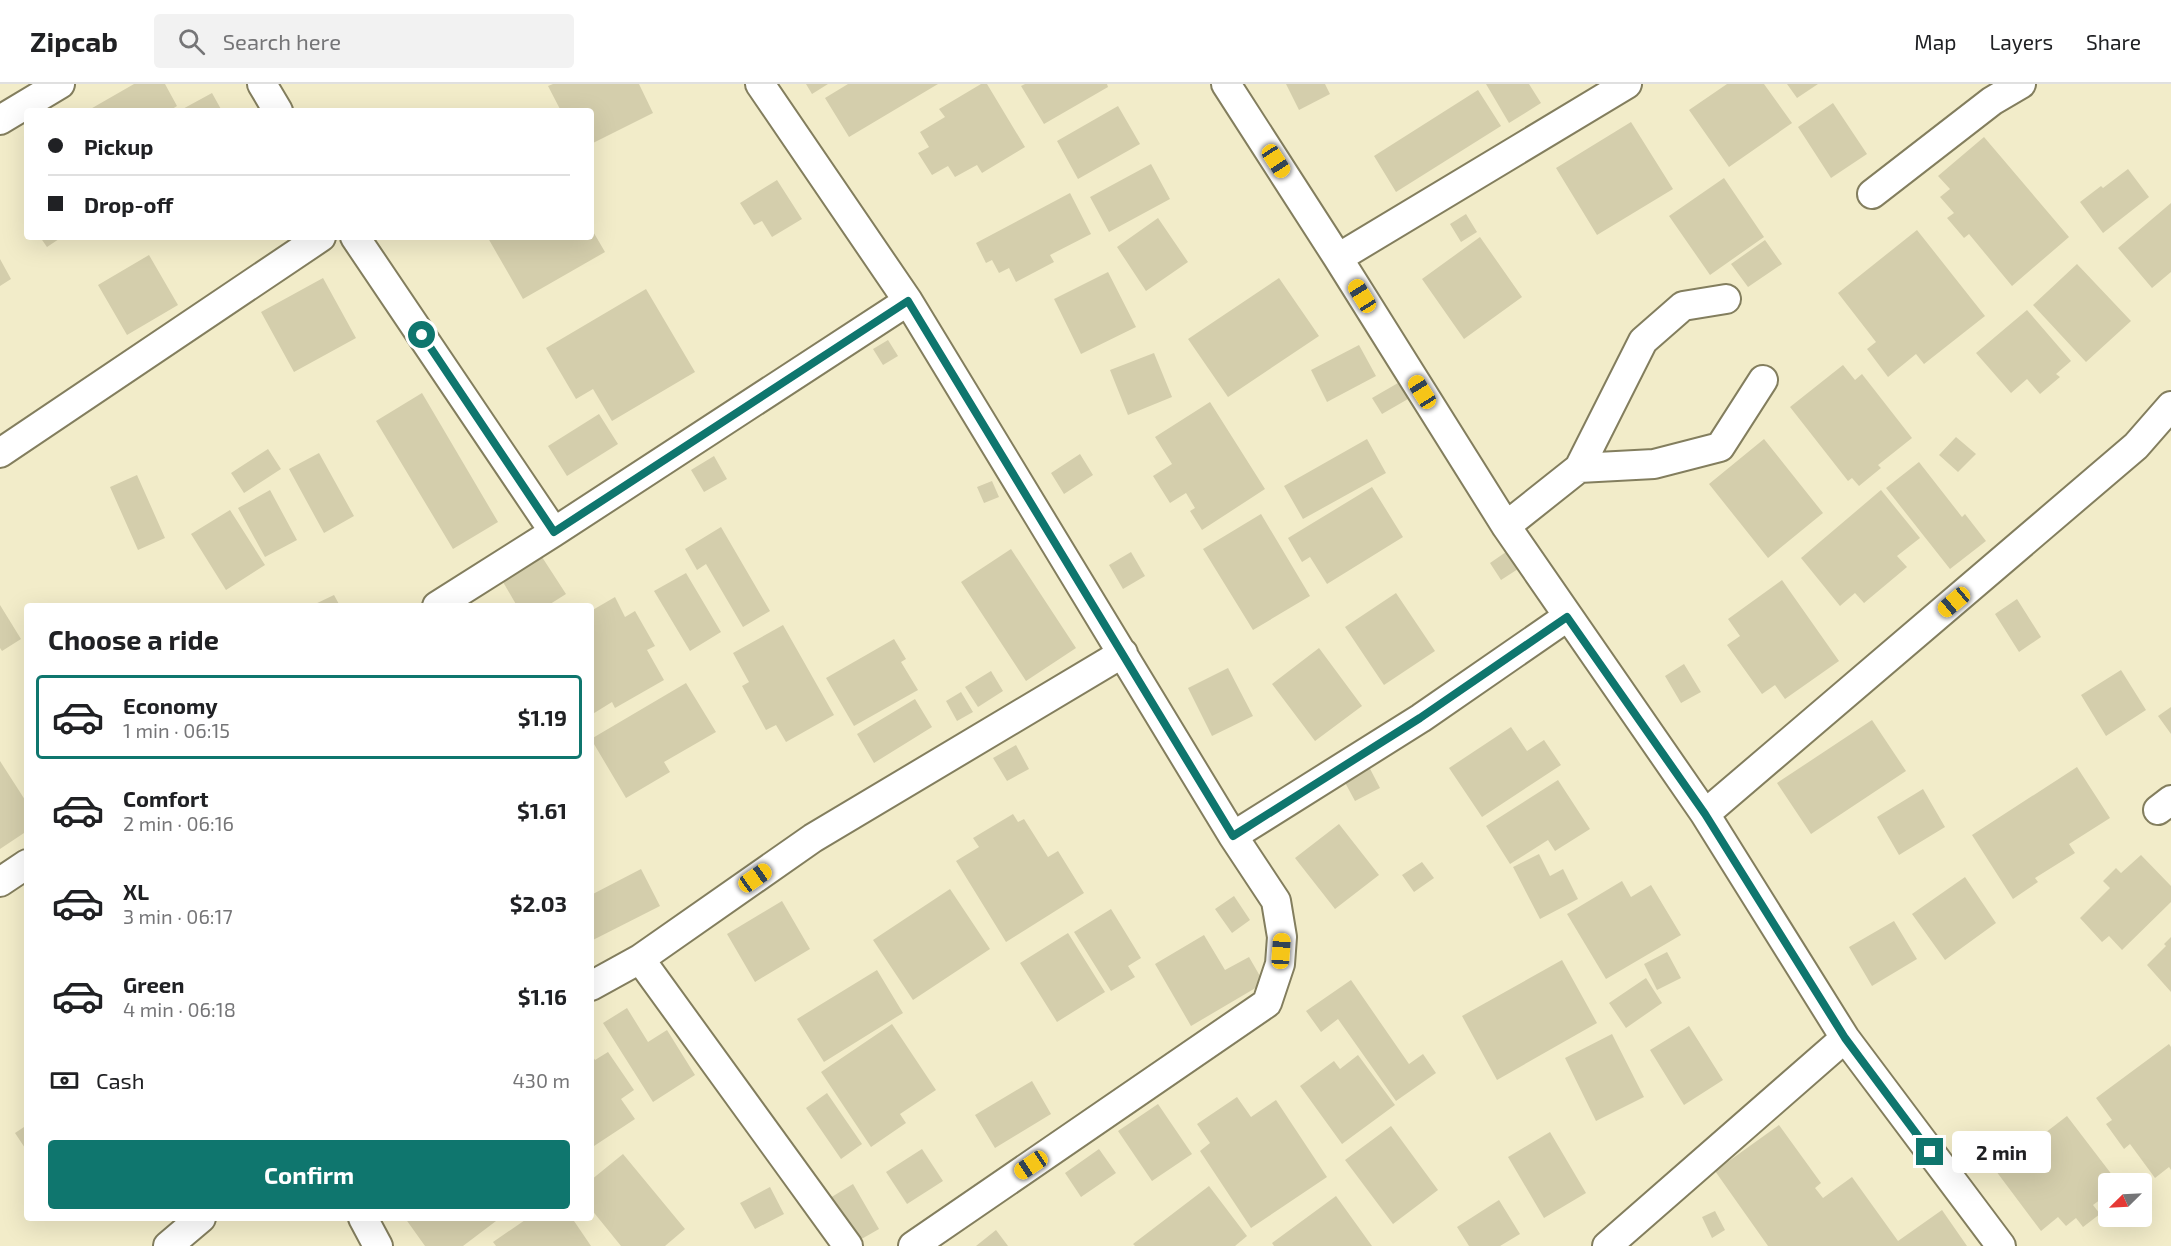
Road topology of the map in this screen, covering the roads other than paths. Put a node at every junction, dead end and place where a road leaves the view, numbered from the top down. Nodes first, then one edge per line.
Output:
1 (60, 84) edge
2 (262, 84) edge
3 (760, 84) edge
4 (1226, 84) edge
5 (1627, 84) edge
6 (2021, 84) edge
7 (276, 108) edge
8 (0, 120) edge
9 (1872, 194) dead end
10 (317, 240) edge
11 (357, 240) edge
12 (1338, 258) junction
13 (1726, 299) dead end
14 (908, 301) junction
15 (1763, 380) dead end
16 (2171, 406) edge
17 (0, 453) edge
18 (1580, 468) junction
19 (1506, 526) junction
20 (554, 532) junction
21 (442, 603) edge
22 (1567, 617) junction
23 (1124, 653) junction
24 (1705, 814) junction
25 (1233, 836) junction
26 (24, 866) edge
27 (0, 882) edge
28 (640, 959) junction
29 (594, 984) edge
30 (1845, 1038) junction
31 (197, 1221) edge
32 (365, 1221) edge
33 (168, 1246) edge
34 (378, 1246) edge
35 (848, 1246) edge
36 (914, 1246) edge
37 (1607, 1246) edge
38 (2001, 1246) edge

1 - 8 street
2 - 7 street
3 - 14 street
4 - 12 street
5 - 12 street
6 - 9 street
10 - 17 street
11 - 20 street
12 - 19 street
13 - 18 street
14 - 20 street
14 - 23 street
15 - 18 street
16 - 24 street
18 - 19 street
19 - 22 street
20 - 21 street
22 - 24 street
22 - 25 street
23 - 25 street
23 - 28 street
24 - 30 street
25 - 36 street
26 - 27 street
28 - 29 street
28 - 35 street
30 - 37 street
30 - 38 street
31 - 33 street
32 - 34 street

